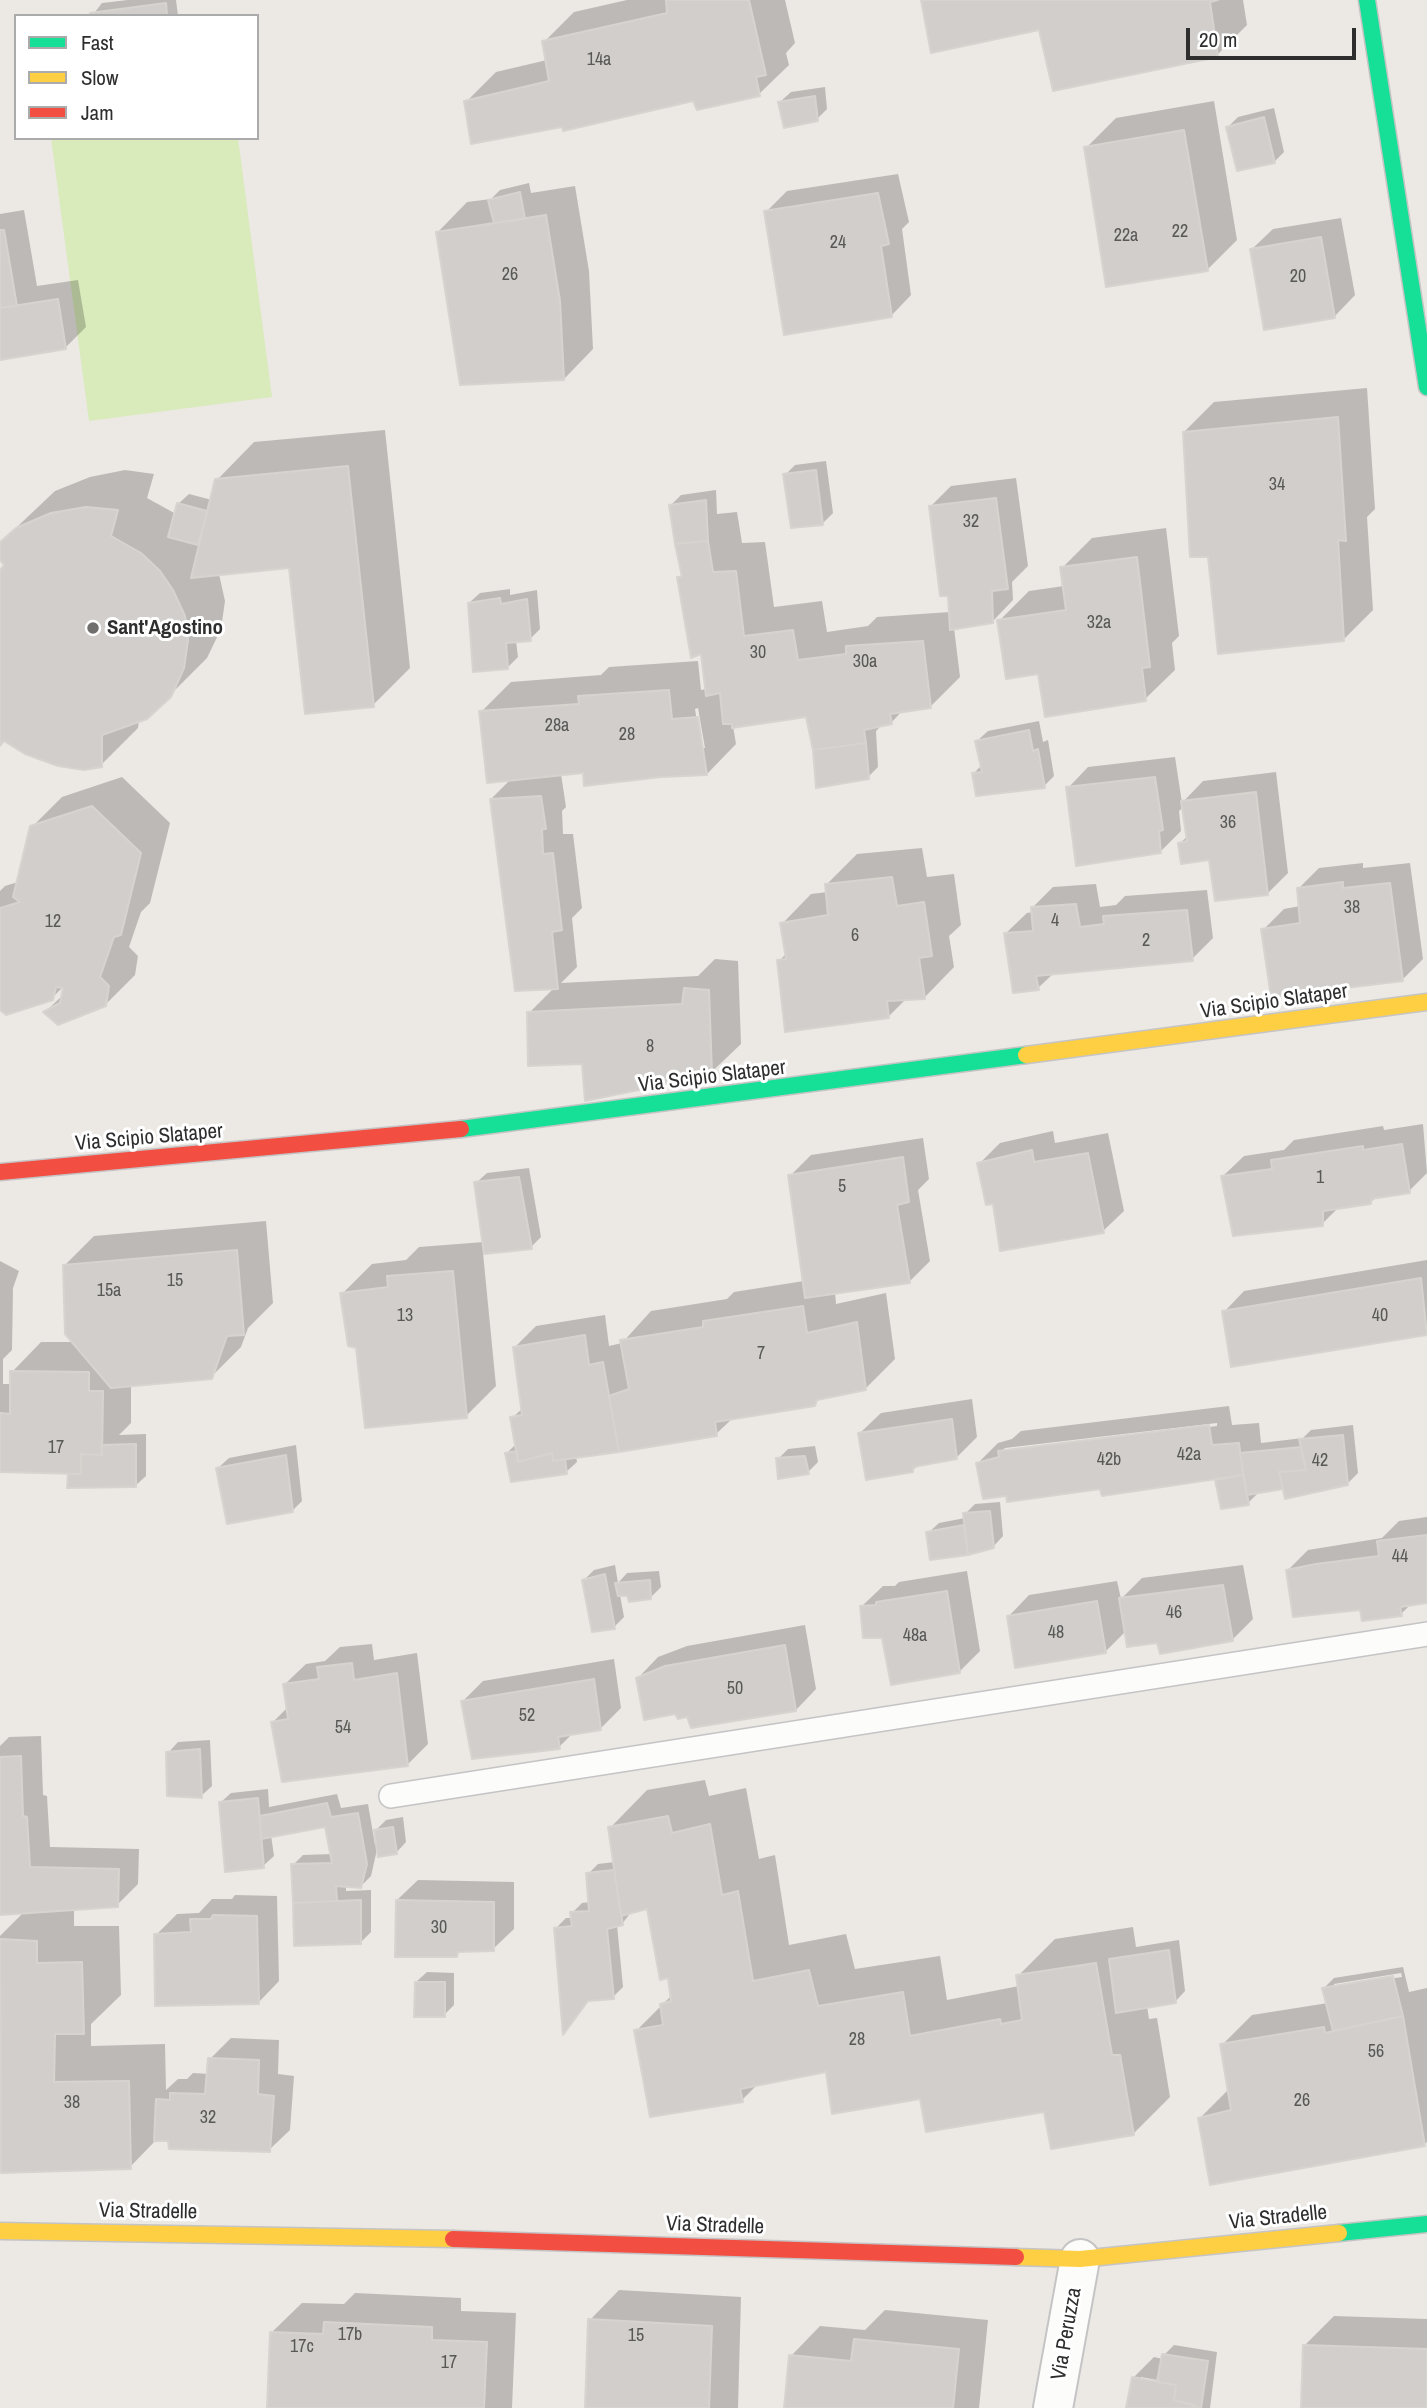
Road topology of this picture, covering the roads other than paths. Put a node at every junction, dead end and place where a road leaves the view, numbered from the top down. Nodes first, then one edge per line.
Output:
1 (1367, 0) edge
2 (1427, 387) edge
3 (1427, 1002) edge
4 (0, 1172) edge
5 (1427, 1634) edge
6 (391, 1796) dead end
7 (1427, 2224) edge
8 (0, 2231) edge
9 (1080, 2259) junction
10 (1053, 2408) edge

1 - 2 street
3 - 4 street, Via Scipio Slataper
5 - 6 lane
7 - 9 street, Via Stradelle
8 - 9 street, Via Stradelle
9 - 10 street, Via Peruzza

